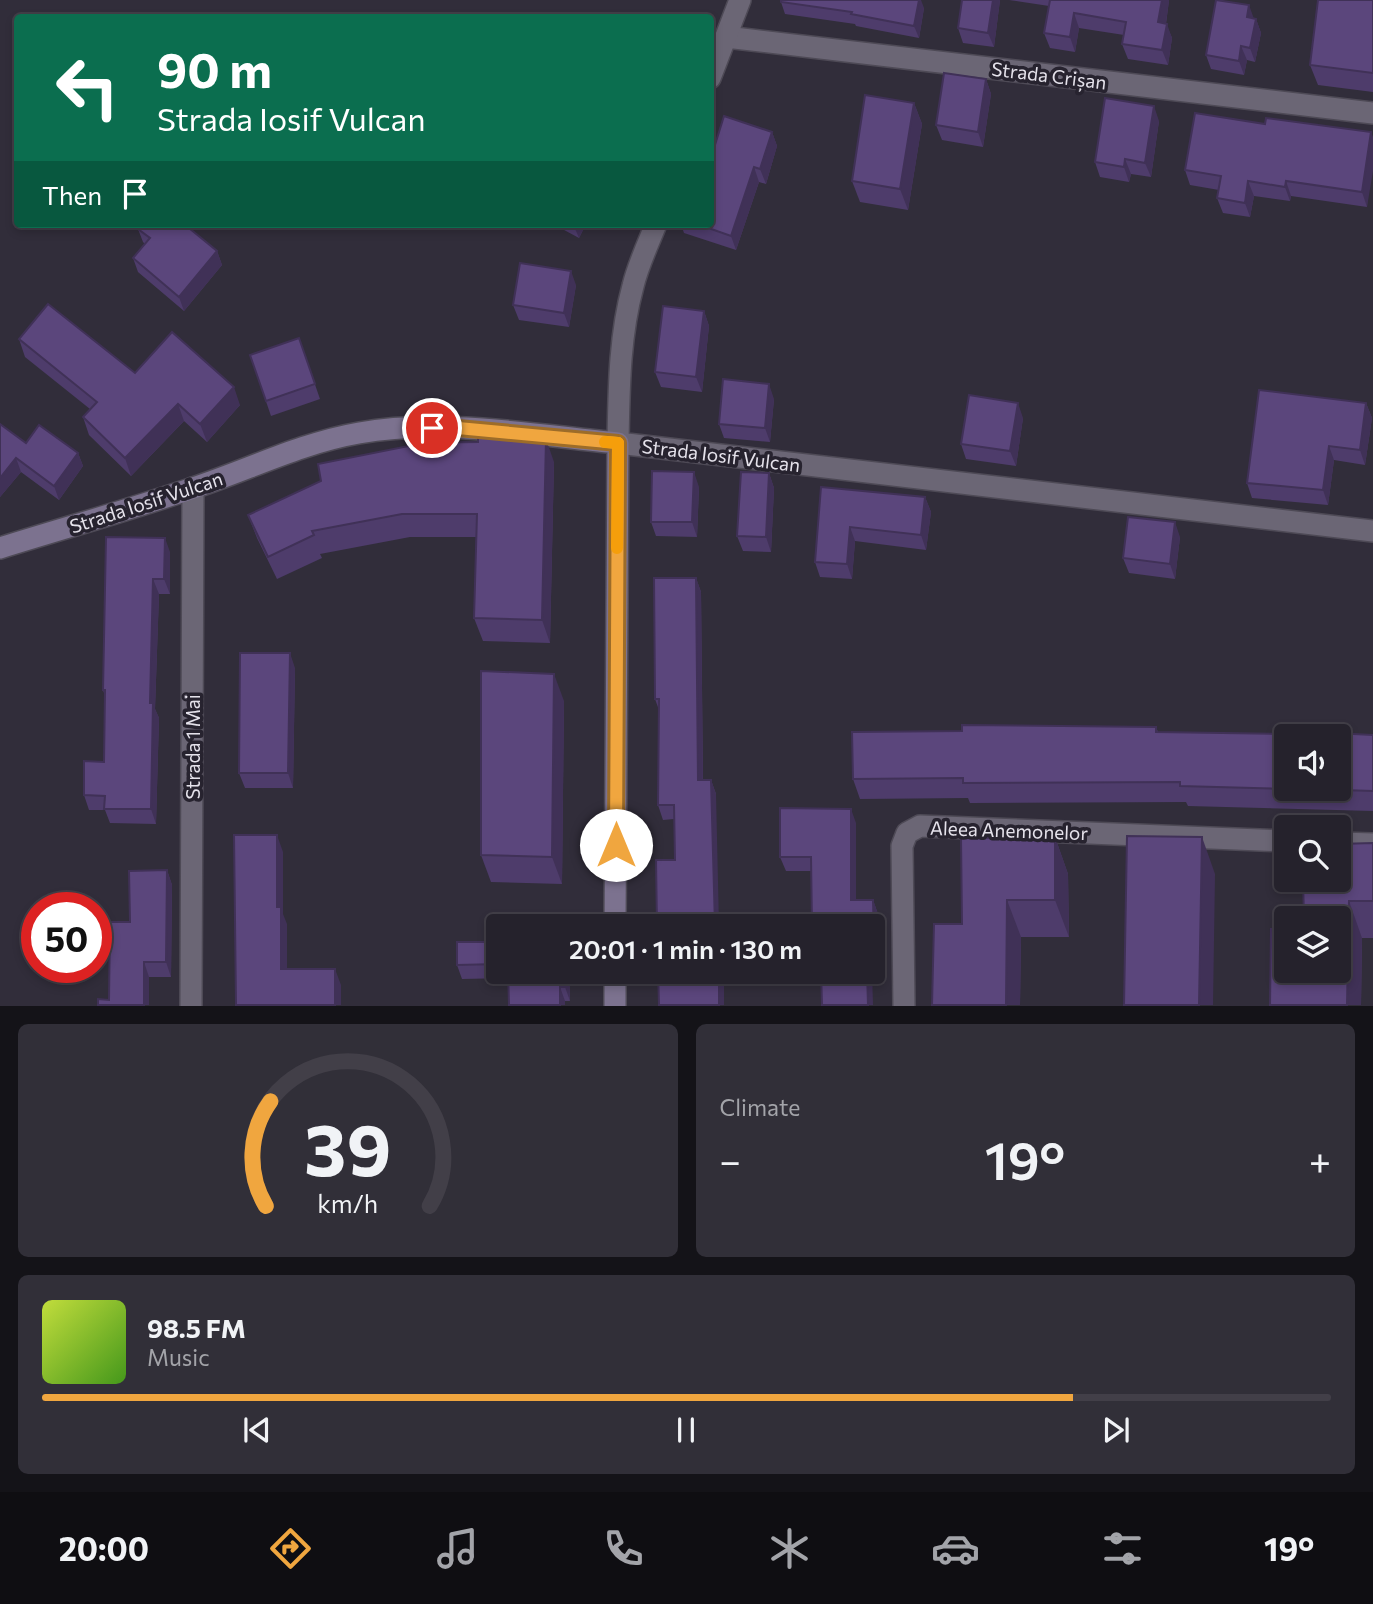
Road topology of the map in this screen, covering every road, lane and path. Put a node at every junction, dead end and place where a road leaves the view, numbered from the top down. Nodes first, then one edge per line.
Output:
1 (740, 0) edge
2 (726, 37) junction
3 (714, 68) edge
4 (1373, 113) edge
5 (654, 228) edge
6 (618, 443) junction
7 (193, 488) junction
8 (1373, 531) edge
9 (0, 548) edge
10 (1274, 841) edge
11 (1351, 843) edge
12 (1373, 844) edge
13 (615, 914) edge
14 (615, 984) edge
15 (191, 1006) edge
16 (615, 1006) edge
17 (904, 1006) edge

1 - 2 street
2 - 3 street
2 - 4 street, Strada Crișan
5 - 6 street
6 - 7 main road, Strada Iosif Vulcan
6 - 8 street, Strada Iosif Vulcan
6 - 13 main road
7 - 9 main road, Strada Iosif Vulcan
7 - 15 street, Strada 1 Mai
10 - 17 street, Aleea Anemonelor
11 - 12 street
14 - 16 main road

